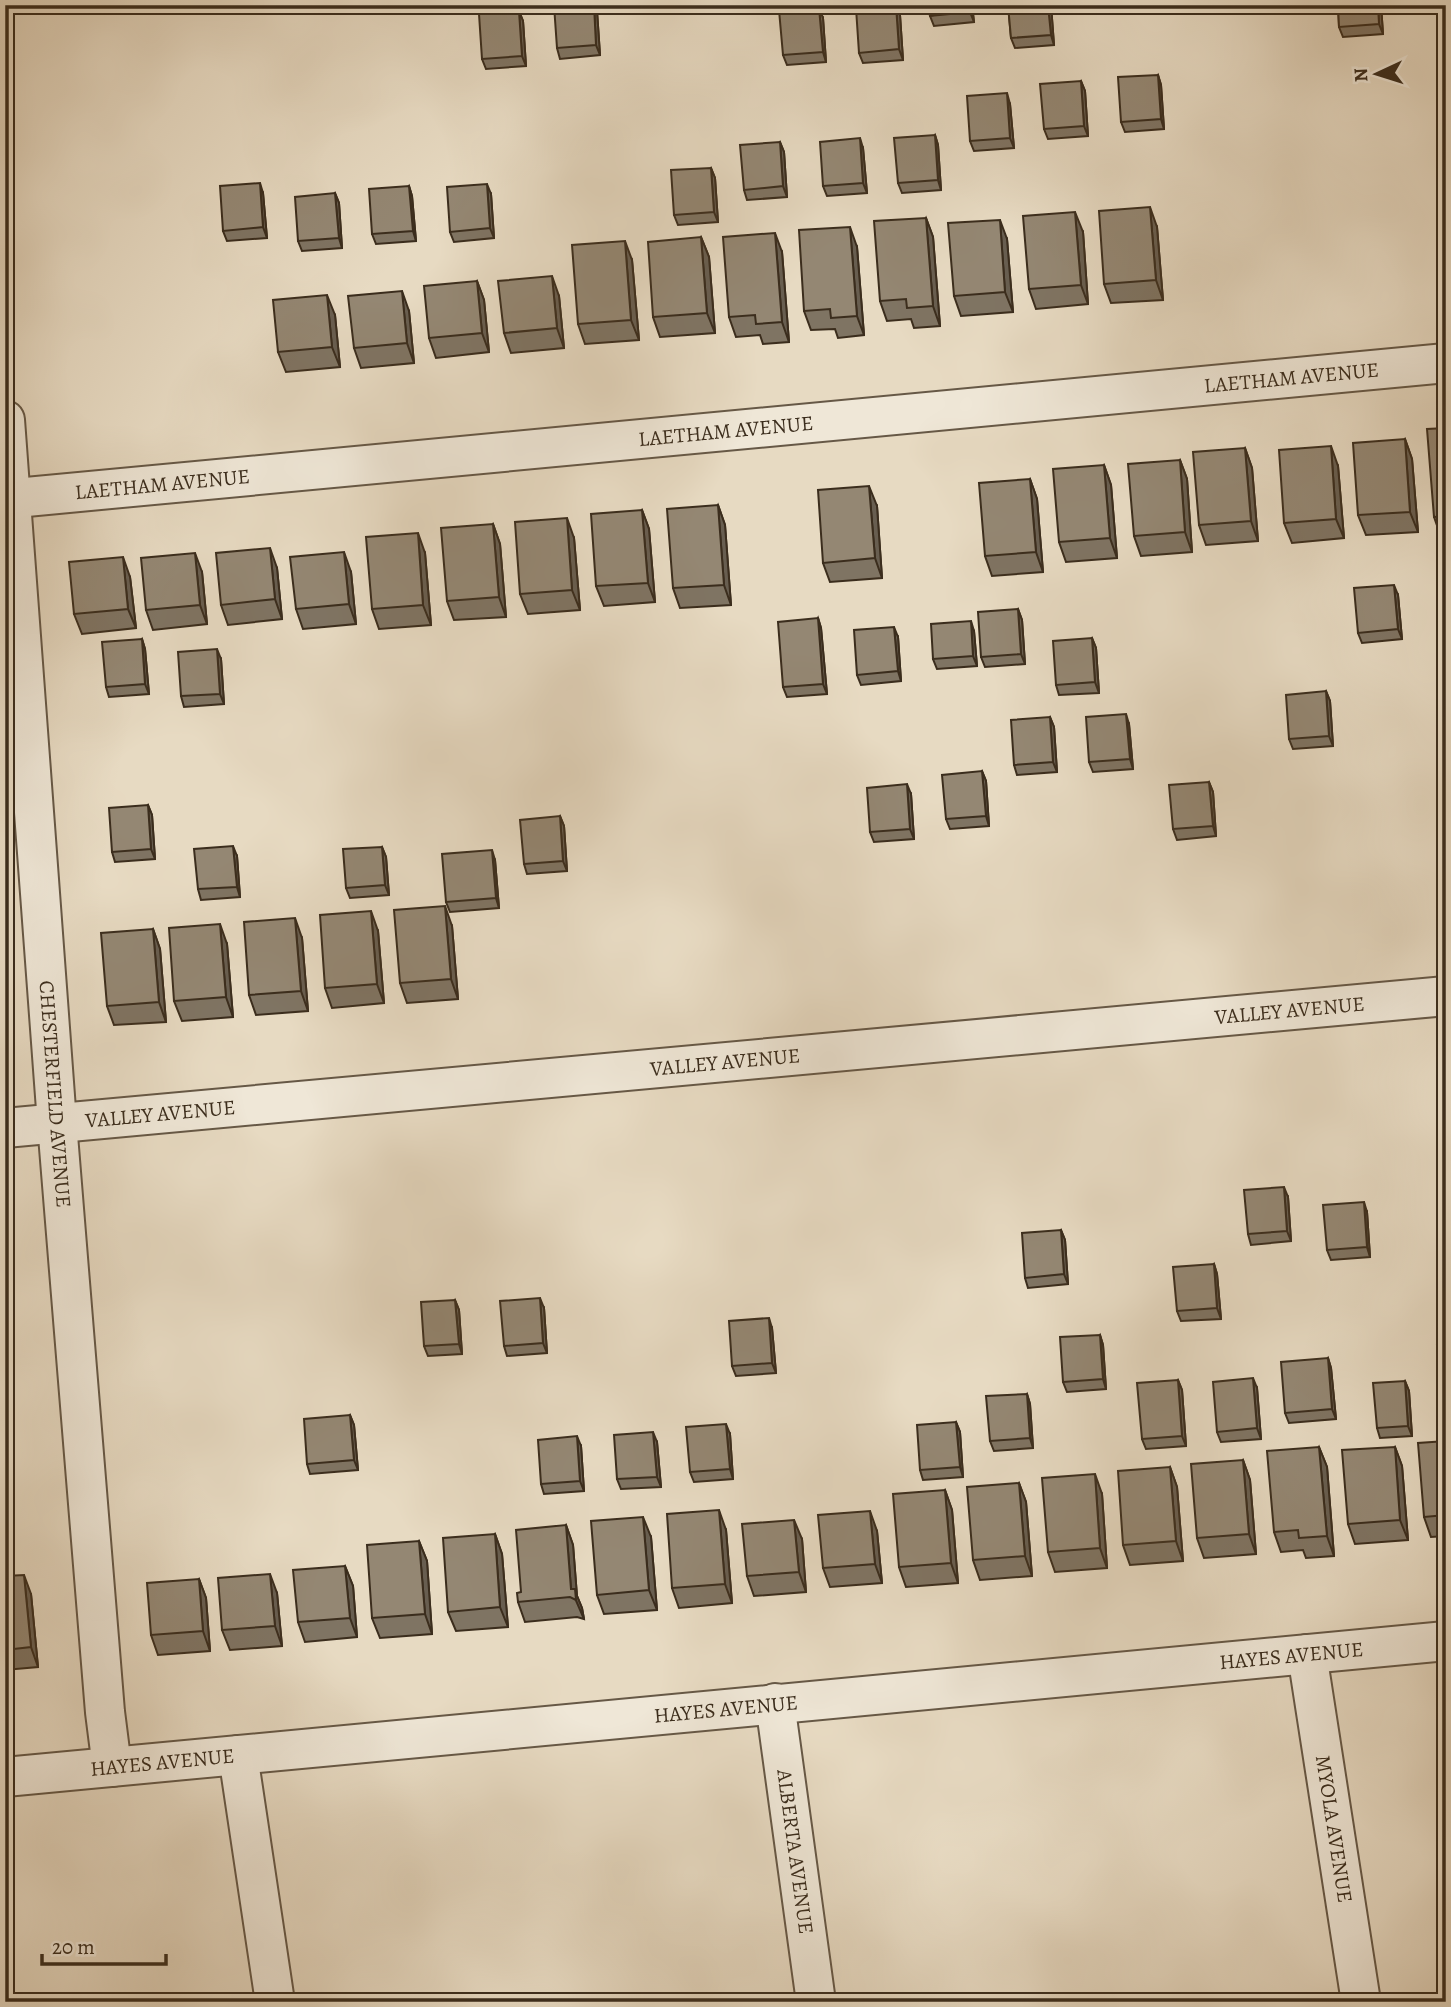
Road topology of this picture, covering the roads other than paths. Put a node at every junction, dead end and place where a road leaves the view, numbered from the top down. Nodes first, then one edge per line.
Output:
1 (1446, 363) edge
2 (5, 421) edge
3 (8, 499) edge
4 (1446, 996) edge
5 (57, 1123) junction
6 (5, 1128) edge
7 (1446, 1641) edge
8 (1307, 1654) junction
9 (775, 1703) junction
10 (238, 1755) junction
11 (112, 1767) junction
12 (5, 1777) edge
13 (275, 2002) edge
14 (816, 2002) edge
15 (1361, 2002) edge

1 - 3 street, LAETHAM AVENUE
2 - 3 street, CHESTERFIELD AVENUE
3 - 5 street, CHESTERFIELD AVENUE
4 - 5 street, VALLEY AVENUE
5 - 6 street, VALLEY AVENUE
5 - 11 street, CHESTERFIELD AVENUE
7 - 8 street, HAYES AVENUE
8 - 9 street, HAYES AVENUE
8 - 15 street, MYOLA AVENUE
9 - 10 street, HAYES AVENUE
9 - 14 street, ALBERTA AVENUE
10 - 11 street, HAYES AVENUE
10 - 13 street
11 - 12 street, HAYES AVENUE

